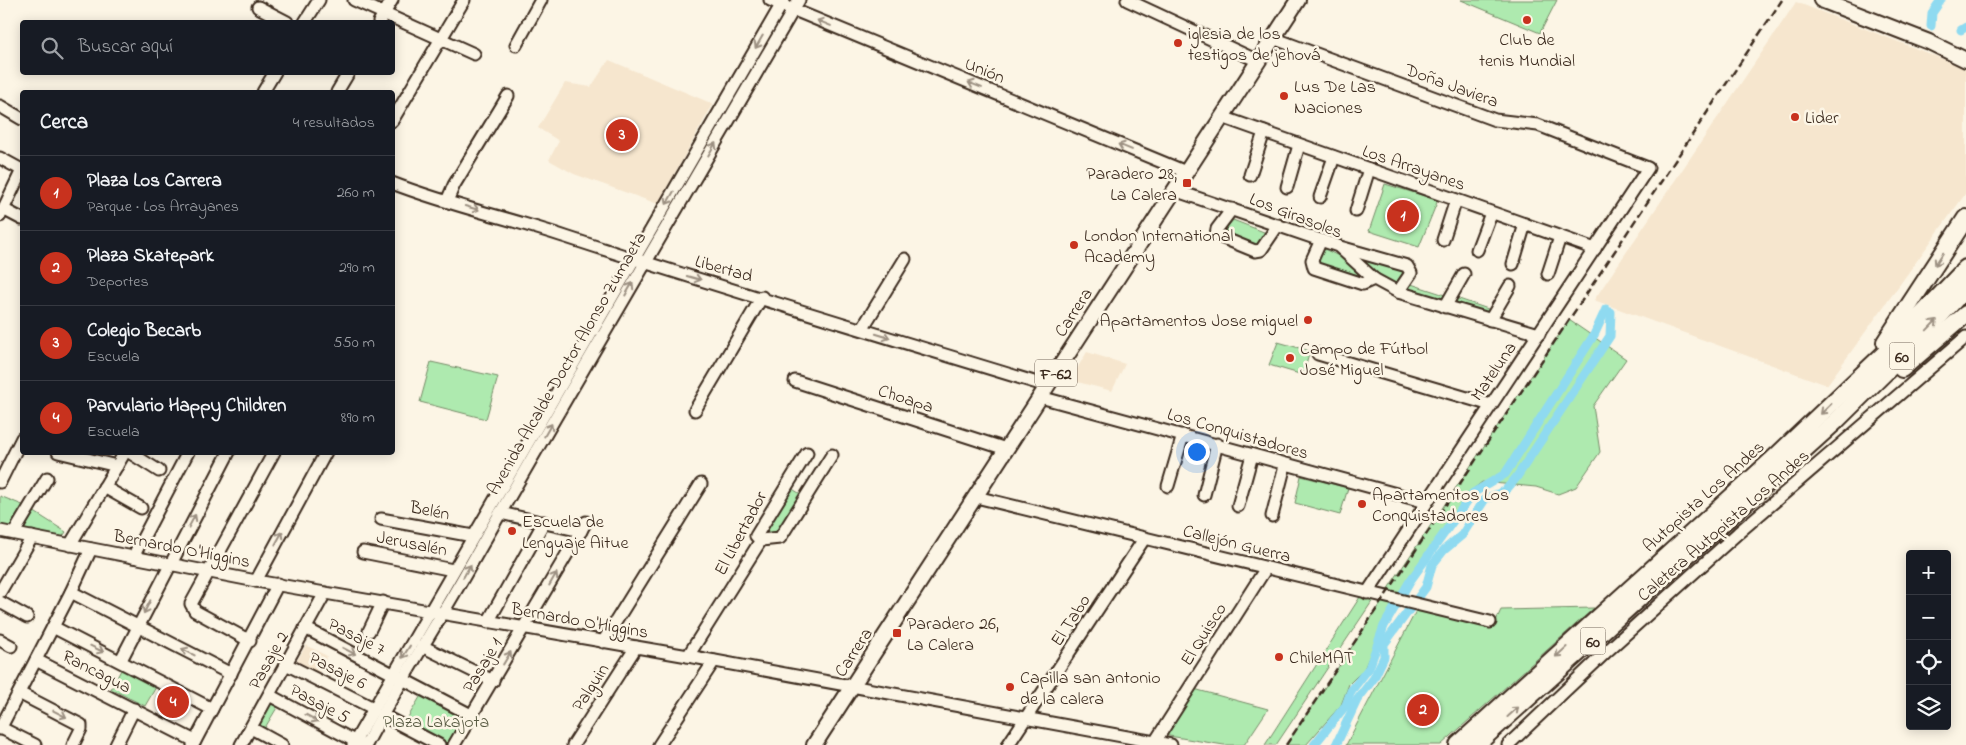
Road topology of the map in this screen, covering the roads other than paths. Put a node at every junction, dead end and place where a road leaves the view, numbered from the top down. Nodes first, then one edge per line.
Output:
1 (319, 0) edge
2 (354, 0) edge
3 (392, 0) edge
4 (464, 0) edge
5 (541, 0) edge
6 (1127, 0) edge
7 (1298, 0) edge
8 (1821, 0) edge
9 (778, 2) edge
10 (796, 5) edge
11 (258, 7) dead end
12 (382, 18) edge
13 (284, 20) edge
14 (306, 20) edge
15 (395, 23) edge
16 (1273, 38) junction
17 (440, 40) junction
18 (1929, 42) junction
19 (516, 45) dead end
20 (1966, 51) edge
21 (474, 54) dead end
22 (1966, 60) edge
23 (1258, 62) junction
24 (273, 75) edge
25 (347, 75) edge
26 (264, 90) edge
27 (338, 90) edge
28 (508, 96) dead end
29 (1, 108) edge
30 (395, 116) edge
31 (1222, 117) junction
32 (20, 118) edge
33 (1264, 132) junction
34 (1299, 145) junction
35 (1334, 157) junction
36 (0, 158) edge
37 (1648, 168) joint
38 (20, 169) edge
39 (1370, 170) junction
40 (1186, 172) junction
41 (20, 174) edge
42 (1250, 175) dead end
43 (395, 184) edge
44 (1287, 187) dead end
45 (1174, 190) junction
46 (1320, 197) dead end
47 (1456, 200) junction
48 (447, 201) junction
49 (1232, 209) junction
50 (1356, 211) dead end
51 (2, 213) edge
52 (1491, 213) junction
53 (20, 218) edge
54 (1966, 218) edge
55 (1525, 224) junction
56 (1278, 225) junction
57 (1560, 237) junction
58 (1321, 240) junction
59 (1443, 240) dead end
60 (1338, 246) junction
61 (1595, 249) junction
62 (1477, 250) dead end
63 (905, 258) dead end
64 (639, 262) junction
65 (1513, 264) dead end
66 (1966, 268) edge
67 (1464, 274) dead end
68 (1548, 274) dead end
69 (1374, 280) junction
70 (1510, 286) dead end
71 (1966, 288) edge
72 (1398, 292) junction
73 (762, 297) junction
74 (1445, 307) junction
75 (1966, 314) edge
76 (1490, 320) junction
77 (862, 329) junction
78 (1539, 334) junction
79 (1966, 337) edge
80 (1318, 354) dead end
81 (1861, 375) junction
82 (795, 381) dead end
83 (1044, 391) junction
84 (1491, 405) junction
85 (695, 410) dead end
86 (1835, 422) junction
87 (1183, 435) junction
88 (1217, 444) junction
89 (20, 446) edge
90 (1006, 449) junction
91 (807, 453) dead end
92 (70, 455) edge
93 (123, 455) edge
94 (134, 455) edge
95 (186, 455) edge
96 (226, 455) edge
97 (272, 455) edge
98 (324, 455) edge
99 (832, 455) dead end
100 (1252, 455) junction
101 (1286, 465) junction
102 (116, 466) junction
103 (159, 471) dead end
104 (47, 478) dead end
105 (0, 482) edge
106 (701, 484) dead end
107 (1168, 486) dead end
108 (104, 487) junction
109 (1204, 495) dead end
110 (976, 497) junction
111 (1426, 502) junction
112 (1238, 506) dead end
113 (141, 508) dead end
114 (500, 513) junction
115 (1272, 516) dead end
116 (381, 519) dead end
117 (544, 522) junction
118 (0, 531) edge
119 (14, 533) junction
120 (473, 536) junction
121 (32, 537) junction
122 (1144, 539) junction
123 (761, 540) junction
124 (70, 544) junction
125 (92, 549) junction
126 (363, 552) dead end
127 (133, 557) junction
128 (169, 564) junction
129 (1266, 568) junction
130 (453, 570) junction
131 (209, 571) junction
132 (256, 581) junction
133 (278, 584) junction
134 (0, 592) edge
135 (72, 592) junction
136 (325, 593) junction
137 (1367, 593) junction
138 (0, 602) edge
139 (383, 602) junction
140 (437, 612) junction
141 (27, 617) dead end
142 (488, 622) junction
143 (1490, 622) dead end
144 (54, 627) junction
145 (138, 627) junction
146 (305, 628) junction
147 (525, 628) junction
148 (369, 631) dead end
149 (0, 640) edge
150 (250, 641) junction
151 (603, 642) junction
152 (12, 646) dead end
153 (422, 646) junction
154 (636, 647) junction
155 (688, 656) junction
156 (36, 660) junction
157 (121, 660) junction
158 (714, 661) junction
159 (286, 664) junction
160 (231, 674) junction
161 (398, 676) junction
162 (493, 681) junction
163 (852, 687) junction
164 (19, 693) junction
165 (269, 695) junction
166 (134, 709) junction
167 (212, 709) junction
168 (378, 712) junction
169 (473, 716) junction
170 (1026, 718) junction
171 (0, 728) edge
172 (251, 728) junction
173 (194, 743) edge
174 (118, 744) edge
175 (359, 744) edge
176 (1154, 744) edge
177 (36, 745) edge
178 (73, 745) edge
179 (241, 745) edge
180 (282, 745) edge
181 (439, 745) edge
182 (454, 745) edge
183 (573, 745) edge
184 (659, 745) edge
185 (814, 745) edge
186 (1008, 745) edge
187 (1171, 745) edge
188 (1458, 745) edge
189 (1476, 745) edge
190 (1508, 745) edge

1 - 14 street
2 - 12 street
3 - 12 street
4 - 17 street
5 - 19 street
6 - 23 street
7 - 16 main road, Carrera / F-62
8 - 18 main road
9 - 10 street, Unión
9 -> 64 street, Avenida Alcalde Doctor Alonso Zumaeta
40 -> 10 street, Unión
64 -> 10 street, Avenida Alcalde Doctor Alonso Zumaeta
11 - 13 street
15 - 17 street
16 - 23 main road, Carrera / F-62
16 - 37 street, Doña Javiera
17 - 21 street
17 - 30 street
18 - 20 main road
18 - 22 main road
23 - 31 main road, Carrera / F-62
24 - 26 street
25 - 27 street
28 - 48 street
29 - 32 street
31 - 33 street, Los Arrayanes
31 - 40 main road, Carrera / F-62
33 - 34 street, Los Arrayanes
33 - 42 street
34 - 35 street, Los Arrayanes
34 - 44 street
35 - 39 street, Los Arrayanes
35 - 46 street
36 - 38 street
37 - 61 street, Mateluna
39 - 47 street, Los Arrayanes
39 - 50 street
40 - 45 main road, Carrera / F-62
41 - 51 street
43 - 48 street, Libertad
45 - 49 street, Los Girasoles
45 - 83 main road, Carrera / F-62
47 - 52 street, Los Arrayanes
47 - 59 street
48 -> 64 street, Libertad
49 - 56 street, Los Girasoles
49 - 56 street
51 - 53 street
52 - 55 street, Los Arrayanes
52 - 62 street
54 -> 81 highway
55 - 57 street, Los Arrayanes
55 - 65 street
56 - 58 street, Los Girasoles
57 - 61 street, Los Arrayanes
57 - 68 street
58 - 60 street, Los Girasoles
58 - 69 street
60 - 69 street, Los Girasoles
60 - 72 street
61 - 78 street, Mateluna
63 - 77 street
64 -> 73 street, Libertad
114 -> 64 street, Avenida Alcalde Doctor Alonso Zumaeta
64 - 120 street, Avenida Alcalde Doctor Alonso Zumaeta
66 - 81 highway, Autopista Los Andes / 60
67 - 74 street
69 - 72 street, Los Girasoles
70 - 76 street
86 -> 71 highway, Autopista Los Andes / 60
72 - 74 street, Los Girasoles
73 - 77 street, Libertad
73 - 85 street
74 - 76 street, Los Girasoles
75 - 86 highway
76 - 78 street, Los Girasoles
77 -> 83 street, Libertad
78 - 84 street, Mateluna
79 - 190 street, Caletera Autopista Los Andes
80 - 84 street
81 -> 188 highway, Autopista Los Andes / 60
82 - 90 street, Choapa
83 - 87 street, Los Conquistadores
83 - 90 main road, Carrera / F-62
84 - 111 street, Mateluna
189 -> 86 highway, Autopista Los Andes / 60
87 - 88 street, Los Conquistadores
87 - 107 street
88 - 100 street, Los Conquistadores
88 - 109 street
89 - 105 street
90 - 110 main road, Carrera / F-62
91 - 123 street, El Libertador
92 - 102 street
93 - 102 street
94 - 103 street
95 - 127 street
128 -> 96 street
97 - 131 street
132 -> 98 street
99 - 123 street
100 - 101 street, Los Conquistadores
100 - 112 street
101 - 111 street, Los Conquistadores
101 - 115 street
102 - 108 street
104 - 119 street
106 - 151 street
108 - 113 street
108 - 124 street
110 - 122 street, Callejón Guerra
110 - 163 main road, Carrera / F-62
111 - 137 street, Mateluna
114 - 117 street
140 -> 114 street, Avenida Alcalde Doctor Alonso Zumaeta
116 - 120 street, Belén
117 - 142 street
147 -> 117 street, Pasaje 1
118 - 119 street, Bernardo O'Higgins
119 - 121 street, Bernardo O'Higgins
120 - 130 street, Avenida Alcalde Doctor Alonso Zumaeta
121 - 124 street, Bernardo O'Higgins
121 - 134 street
122 - 129 street, Callejón Guerra
122 - 170 street, El Tabo
123 - 155 street, El Libertador
124 - 125 street, Bernardo O'Higgins
125 - 127 street, Bernardo O'Higgins
125 - 135 street
126 - 130 street, Jerusalén
127 - 128 street, Bernardo O'Higgins
128 - 131 street, Bernardo O'Higgins
128 -> 145 street
129 - 137 street, Callejón Guerra
129 - 176 street, El Quisco
130 - 140 street, Avenida Alcalde Doctor Alonso Zumaeta
131 - 132 street, Bernardo O'Higgins
131 - 150 street
132 - 133 street, Bernardo O'Higgins
133 - 136 street, Bernardo O'Higgins
133 - 150 street
135 - 144 street
135 - 145 street
136 - 139 street, Bernardo O'Higgins
136 - 146 street, Pasaje 2
137 - 143 street, Callejón Guerra
138 - 141 street
139 - 140 street, Bernardo O'Higgins
139 - 148 street
140 - 142 street, Bernardo O'Higgins
140 - 153 street, Avenida Alcalde Doctor Alonso Zumaeta
140 -> 161 street, Avenida Alcalde Doctor Alonso Zumaeta
142 - 147 street, Bernardo O'Higgins
144 - 156 street
144 -> 157 street
145 - 157 street
160 -> 145 street
146 - 159 street, Pasaje 2
146 -> 161 street, Pasaje 7
147 - 151 street, Bernardo O'Higgins
162 -> 147 street, Pasaje 1
149 - 152 street
150 - 160 street
151 - 154 street, Bernardo O'Higgins
153 - 161 street, Avenida Alcalde Doctor Alonso Zumaeta
153 - 162 street
154 - 155 street, Bernardo O'Higgins
154 - 183 street, Palguin
155 - 158 street, Bernardo O'Higgins
156 - 164 street
156 - 166 street, Rancagua
157 - 167 street
158 - 163 street, Bernardo O'Higgins
158 - 184 street
159 - 165 street, Pasaje 2
159 - 168 street, Pasaje 6
160 - 167 street
161 - 168 street, Avenida Alcalde Doctor Alonso Zumaeta
161 - 169 street
162 - 169 street, Pasaje 1
163 - 170 street, Bernardo O'Higgins
163 - 185 main road, Carrera / F-62
164 - 171 street
164 -> 178 street
165 - 172 street, Pasaje 2
165 -> 175 street, Pasaje 5
166 - 173 street, Rancagua
166 - 174 street
167 - 173 street
168 - 175 street, Avenida Alcalde Doctor Alonso Zumaeta
168 - 181 street, Pasaje 6
169 - 182 street, Pasaje 1
170 - 176 street, Bernardo O'Higgins
170 - 186 street, El Tabo
171 - 177 street
172 - 179 street, Pasaje 2
172 - 180 street
176 - 187 street, Bernardo O'Higgins

